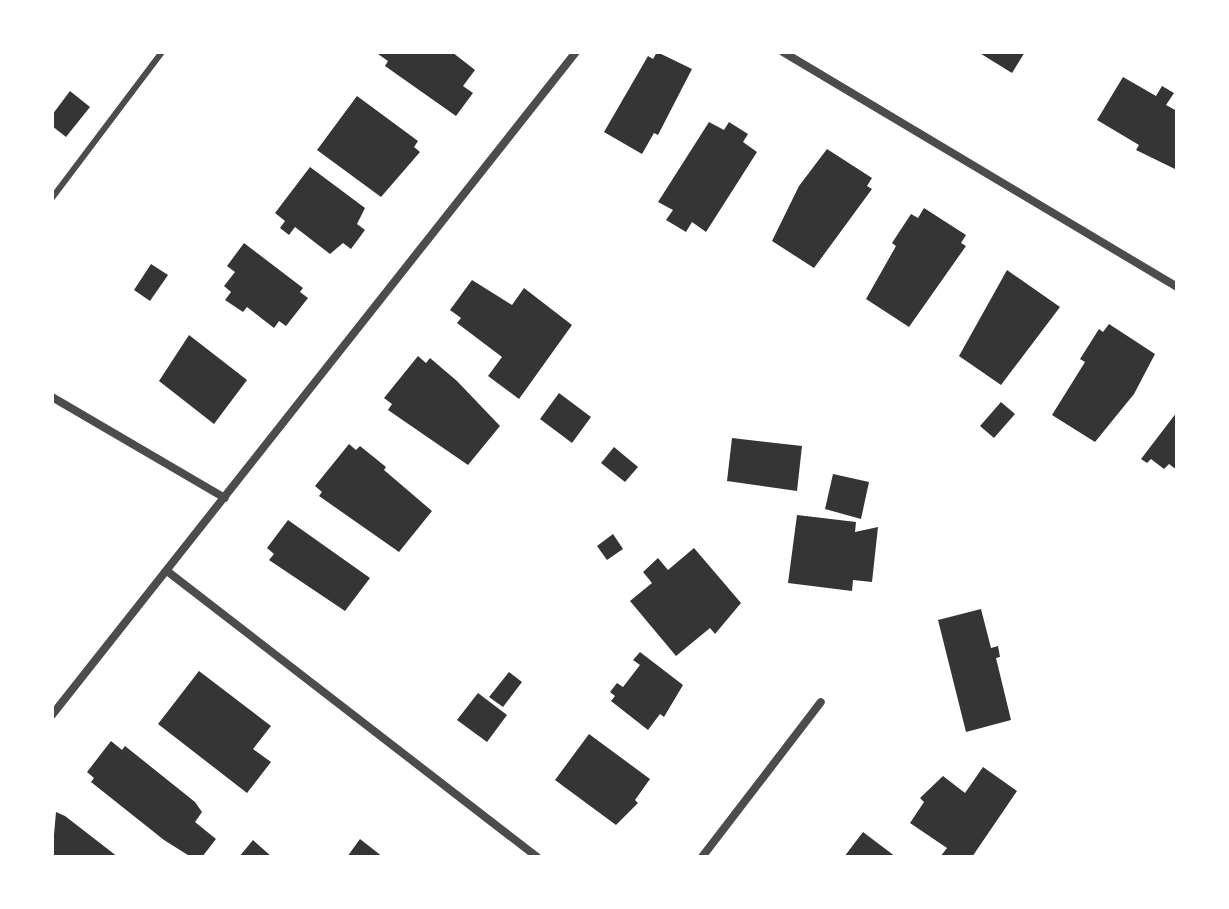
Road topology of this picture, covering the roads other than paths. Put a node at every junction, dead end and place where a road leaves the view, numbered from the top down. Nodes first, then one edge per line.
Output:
1 (162, 52) edge
2 (576, 52) edge
3 (783, 52) edge
4 (52, 198) edge
5 (1177, 287) edge
6 (52, 397) edge
7 (225, 498) junction
8 (167, 571) junction
9 (821, 702) dead end
10 (52, 715) edge
11 (537, 857) edge
12 (702, 857) edge

1 - 4 lane
2 - 7 street
3 - 5 street
6 - 7 street
7 - 8 street
8 - 10 street
8 - 11 street
9 - 12 street

